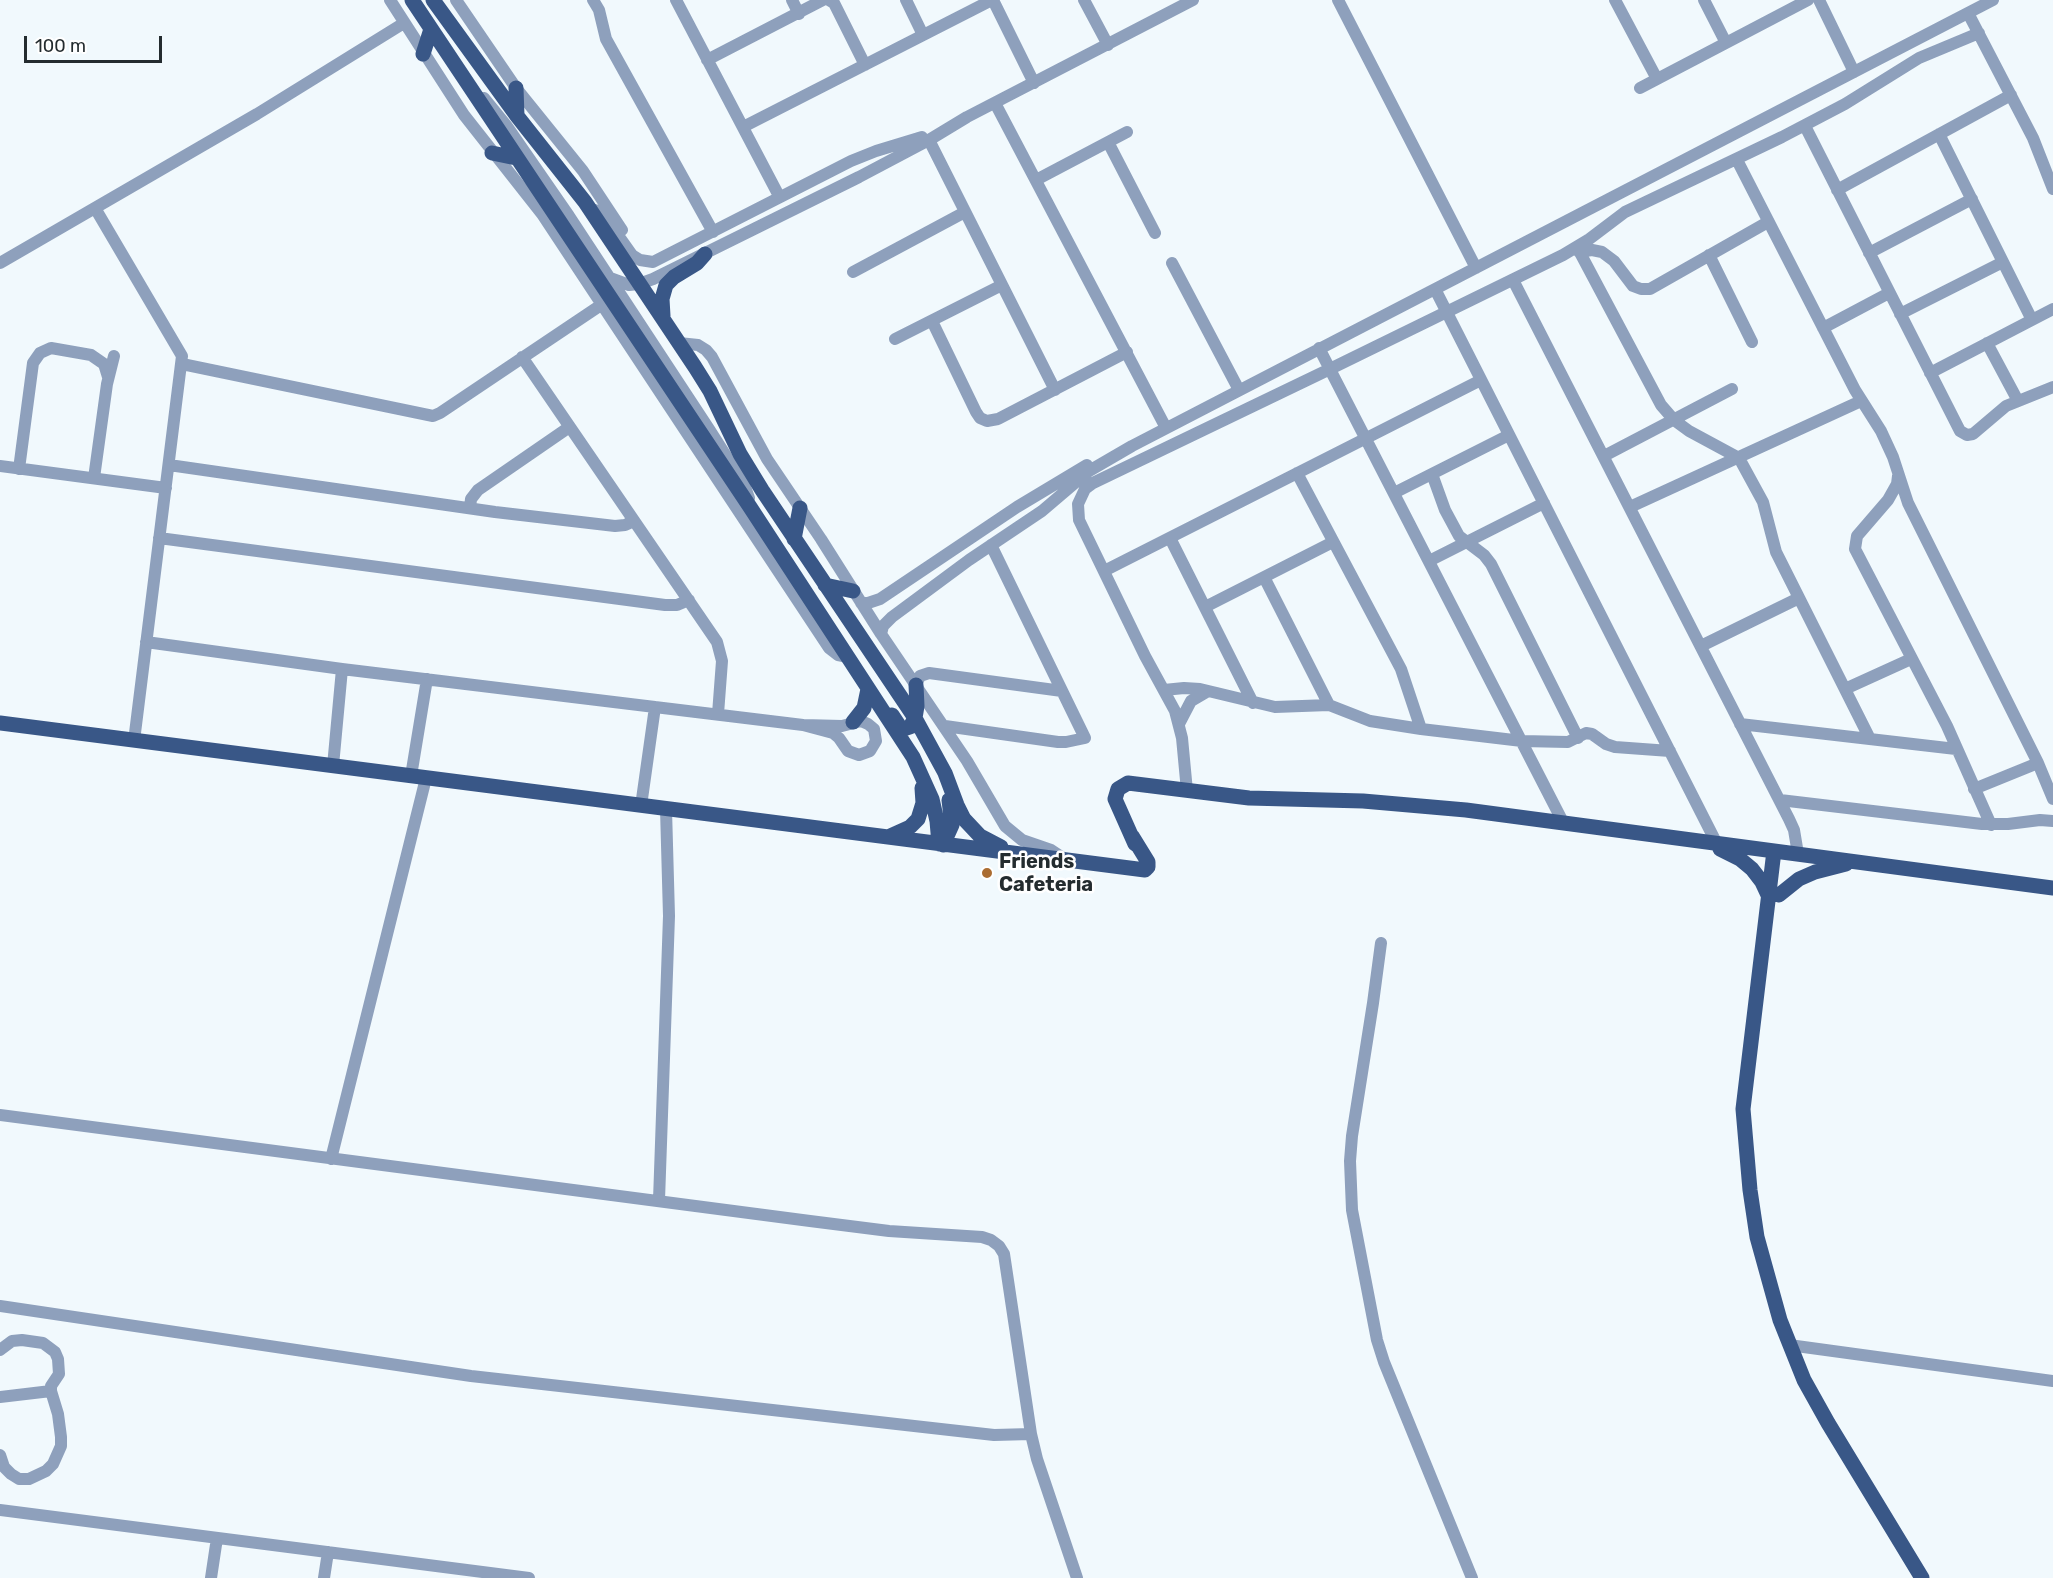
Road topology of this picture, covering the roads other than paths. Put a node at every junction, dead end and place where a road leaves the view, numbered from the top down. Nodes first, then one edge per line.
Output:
1 (390, 0) edge
2 (412, 0) edge
3 (433, 0) edge
4 (456, 0) edge
5 (593, 0) edge
6 (677, 0) edge
7 (792, 0) edge
8 (823, 0) edge
9 (829, 0) edge
10 (906, 0) edge
11 (992, 0) edge
12 (1084, 0) edge
13 (1193, 0) edge
14 (1338, 0) edge
15 (1615, 0) edge
16 (1704, 0) edge
17 (1808, 0) edge
18 (1819, 0) edge
19 (1993, 0) edge
20 (1786, 5) edge
21 (811, 7) junction
22 (838, 13) junction
23 (1968, 13) junction
24 (799, 14) junction
25 (404, 23) junction
26 (431, 29) junction
27 (1979, 33) junction
28 (923, 35) junction
29 (1726, 43) junction
30 (1107, 45) junction
31 (423, 54) junction
32 (707, 60) junction
33 (865, 64) junction
34 (1854, 72) junction
35 (1657, 79) junction
36 (465, 81) junction
37 (1034, 83) junction
38 (516, 88) junction
39 (1640, 88) dead end
40 (2011, 96) junction
41 (995, 103) junction
42 (517, 116) junction
43 (967, 117) junction
44 (1805, 126) junction
45 (743, 127) junction
46 (1126, 132) dead end
47 (1939, 134) junction
48 (928, 140) junction
49 (1108, 142) junction
50 (492, 153) junction
51 (516, 158) junction
52 (1737, 160) junction
53 (1036, 180) junction
54 (1837, 189) junction
55 (2053, 189) edge
56 (779, 196) junction
57 (1972, 200) junction
58 (585, 202) junction
59 (95, 208) junction
60 (965, 213) junction
61 (1768, 222) junction
62 (713, 232) junction
63 (1155, 232) dead end
64 (701, 247) junction
65 (1578, 250) junction
66 (1869, 253) junction
67 (1709, 255) junction
68 (2003, 262) junction
69 (0, 263) edge
70 (1172, 263) dead end
71 (1476, 268) junction
72 (853, 272) dead end
73 (610, 278) junction
74 (1513, 280) junction
75 (639, 284) junction
76 (1002, 285) junction
77 (1435, 288) junction
78 (1889, 293) junction
79 (601, 305) junction
80 (2053, 309) edge
81 (1447, 312) junction
82 (1900, 314) junction
83 (663, 319) junction
84 (2032, 320) junction
85 (932, 321) junction
86 (1823, 328) junction
87 (895, 339) dead end
88 (1752, 342) dead end
89 (679, 343) junction
90 (1987, 343) junction
91 (1319, 348) junction
92 (1127, 352) junction
93 (114, 356) dead end
94 (522, 357) junction
95 (182, 364) junction
96 (1330, 369) junction
97 (1930, 373) junction
98 (108, 377) junction
99 (1481, 380) junction
100 (2053, 387) edge
101 (1732, 389) dead end
102 (1055, 390) junction
103 (1239, 390) junction
104 (1861, 401) junction
105 (2018, 401) junction
106 (1674, 420) junction
107 (568, 428) junction
108 (1166, 428) junction
109 (1509, 435) junction
110 (1366, 438) junction
111 (703, 446) junction
112 (1132, 446) junction
113 (1604, 456) junction
114 (1739, 458) junction
115 (169, 465) junction
116 (0, 466) edge
117 (19, 469) junction
118 (1297, 473) junction
119 (1431, 474) junction
120 (1898, 475) junction
121 (94, 478) junction
122 (166, 488) junction
123 (1394, 493) junction
124 (1544, 503) junction
125 (750, 507) junction
126 (1630, 507) junction
127 (470, 508) junction
128 (800, 508) junction
129 (634, 521) junction
130 (159, 538) junction
131 (1170, 538) junction
132 (794, 539) junction
133 (1333, 542) junction
134 (1466, 542) junction
135 (991, 545) junction
136 (1429, 561) junction
137 (1104, 571) junction
138 (920, 573) junction
139 (1264, 577) junction
140 (825, 585) junction
141 (931, 589) junction
142 (857, 597) junction
143 (1799, 598) junction
144 (689, 600) junction
145 (1205, 607) junction
146 (881, 634) junction
147 (146, 642) junction
148 (1701, 646) junction
149 (848, 657) junction
150 (1911, 658) junction
151 (342, 669) junction
152 (427, 679) junction
153 (916, 685) junction
154 (1845, 689) junction
155 (1164, 690) junction
156 (1062, 691) junction
157 (1208, 691) junction
158 (871, 695) junction
159 (1253, 702) junction
160 (1329, 705) junction
161 (655, 707) junction
162 (718, 714) junction
163 (915, 718) junction
164 (853, 722) junction
165 (0, 723) edge
166 (1179, 724) junction
167 (1740, 724) junction
168 (803, 725) junction
169 (945, 726) junction
170 (893, 729) junction
171 (1421, 729) junction
172 (1578, 738) junction
173 (1870, 739) junction
174 (134, 741) junction
175 (1522, 741) junction
176 (1956, 749) junction
177 (1670, 751) junction
178 (934, 755) junction
179 (2038, 764) junction
180 (333, 766) junction
181 (419, 777) junction
182 (1974, 789) junction
183 (1187, 791) junction
184 (2053, 799) edge
185 (1780, 800) junction
186 (641, 806) junction
187 (666, 809) junction
188 (2053, 821) edge
189 (1564, 824) junction
190 (1990, 825) junction
191 (1132, 836) junction
192 (887, 837) junction
193 (1711, 843) junction
194 (941, 844) junction
195 (1786, 852) junction
196 (1013, 853) junction
197 (1067, 861) junction
198 (1858, 862) junction
199 (1123, 868) junction
200 (2053, 888) edge
201 (1774, 896) junction
202 (1381, 943) dead end
203 (0, 1115) edge
204 (331, 1159) junction
205 (659, 1200) junction
206 (0, 1306) edge
207 (1789, 1345) junction
208 (0, 1350) edge
209 (2053, 1381) edge
210 (51, 1391) junction
211 (0, 1397) edge
212 (1031, 1434) junction
213 (0, 1455) edge
214 (0, 1510) edge
215 (217, 1538) junction
216 (328, 1552) junction
217 (212, 1578) edge
218 (324, 1578) edge
219 (529, 1578) edge
220 (1077, 1578) edge
221 (1472, 1578) edge
222 (1922, 1578) edge

1 - 25 street
2 - 26 main road
3 - 42 main road
4 - 38 street
5 - 62 street
6 - 32 street
7 - 24 street
8 - 21 street
9 - 22 street
10 - 28 street
11 - 28 street
11 - 37 street
12 - 30 street
13 - 30 street
14 - 71 street
15 - 35 street
16 - 29 street
17 - 20 street
18 - 34 street
19 - 23 street
20 - 29 street
21 - 22 street
21 - 24 street
22 - 33 street
23 - 27 street
23 - 34 street
24 - 32 street
25 - 31 street
25 - 59 street
26 - 31 main road
26 - 36 main road
27 - 40 street
27 - 44 street
28 - 33 street
29 - 35 street
30 - 37 street
31 - 50 street
32 - 45 street
33 - 45 street
34 - 71 street
35 - 39 street
36 - 51 main road
36 - 73 street
37 - 41 street
38 - 42 main road
38 - 64 street
40 - 47 street
40 - 55 street
41 - 43 street
41 - 53 street
42 - 58 main road
43 - 48 street
43 - 56 street
44 - 52 street
44 - 54 street
45 - 56 street
46 - 49 street
47 - 54 street
47 - 57 street
48 - 60 street
48 - 64 street
49 - 53 street
49 - 63 street
50 - 51 main road
50 - 79 street
51 - 111 main road
52 - 61 street
52 - 65 street
53 - 92 street
54 - 66 street
56 - 62 street
57 - 66 street
57 - 68 street
58 - 64 street
58 - 75 main road
59 - 69 street
59 - 95 street
60 - 72 street
60 - 76 street
61 - 67 street
61 - 86 street
62 - 64 street
64 - 75 street
64 - 83 main road
65 - 67 street
65 - 74 street
65 - 106 street
66 - 78 street
67 - 88 street
68 - 82 street
68 - 84 street
70 - 103 street
71 - 77 street
73 - 75 street
73 - 125 street
74 - 81 street
74 - 113 street
75 - 83 main road
76 - 85 street
76 - 102 street
77 - 81 street
77 - 91 street
78 - 82 street
78 - 86 street
79 - 94 street
79 - 111 street
80 - 84 street
81 - 96 street
81 - 99 street
82 - 97 street
83 - 89 main road
84 - 90 street
85 - 87 street
85 - 102 street
86 - 104 street
89 - 128 street
89 - 132 main road
90 - 97 street
90 - 105 street
91 - 96 street
91 - 103 street
92 - 102 street
92 - 108 street
93 - 98 street
94 - 95 street
94 - 107 street
95 - 115 street
96 - 110 street
96 - 137 street
97 - 105 street
98 - 117 street
98 - 121 street
99 - 109 street
99 - 110 street
100 - 105 street
101 - 106 street
103 - 108 street
104 - 114 street
104 - 120 street
106 - 113 street
106 - 114 street
107 - 127 street
107 - 129 street
108 - 112 street
109 - 119 street
109 - 124 street
110 - 118 street
110 - 123 street
111 - 125 main road
111 - 149 street
112 - 135 street
112 - 138 street
113 - 126 street
114 - 126 street
114 - 143 street
115 - 122 street
115 - 127 street
116 - 117 street
117 - 121 street
118 - 131 street
118 - 133 street
119 - 123 street
119 - 134 street
120 - 150 street
120 - 179 street
121 - 122 street
122 - 130 street
123 - 136 street
124 - 134 street
124 - 177 street
125 - 149 main road
126 - 148 street
127 - 129 street
128 - 132 main road
128 - 142 street
129 - 144 street
130 - 144 street
130 - 147 street
131 - 137 street
131 - 145 street
132 - 140 main road
133 - 139 street
133 - 171 street
134 - 136 street
134 - 172 street
135 - 141 street
135 - 156 street
136 - 175 street
137 - 155 street
138 - 141 street
138 - 142 street
139 - 145 street
139 - 160 street
140 - 142 main road
140 - 163 main road
141 - 146 street
142 - 146 street
143 - 148 street
143 - 154 street
144 - 162 street
145 - 159 street
146 - 153 street
147 - 151 street
147 - 174 street
148 - 167 street
149 - 158 main road
150 - 154 street
150 - 176 street
151 - 152 street
151 - 180 street
152 - 161 street
152 - 181 street
153 - 156 street
153 - 163 main road
153 - 169 street
154 - 173 street
155 - 157 street
155 - 166 street
156 - 169 street
157 - 159 street
157 - 166 street
158 - 163 main road
158 - 164 main road
158 - 170 main road
159 - 160 street
160 - 171 street
161 - 162 street
161 - 186 street
162 - 168 street
163 - 178 main road
164 - 168 street
164 - 168 street
165 - 174 main road
166 - 183 street
167 - 173 street
167 - 185 street
169 - 197 street
170 - 192 main road
170 - 194 main road
171 - 175 street
172 - 175 street
172 - 177 street
173 - 176 street
174 - 180 main road
175 - 189 street
176 - 182 street
177 - 193 street
178 - 194 main road
178 - 196 main road
179 - 182 street
179 - 184 street
180 - 181 main road
181 - 186 main road
181 - 204 street
182 - 190 street
183 - 189 main road
183 - 191 main road
185 - 190 street
185 - 195 street
186 - 187 main road
187 - 192 main road
187 - 205 street
188 - 190 street
189 - 193 main road
191 - 199 main road
191 - 199 main road
192 - 194 main road
193 - 195 main road
193 - 201 main road
194 - 196 main road
195 - 198 main road
195 - 201 main road
196 - 197 main road
197 - 199 main road
198 - 200 main road
198 - 201 main road
201 - 207 main road
202 - 221 street
203 - 204 street
204 - 205 street
205 - 212 street
206 - 212 street
207 - 209 street
207 - 222 main road
208 - 210 street
210 - 211 street
210 - 213 street
212 - 220 street
214 - 215 street
215 - 216 street
215 - 217 street
216 - 218 street
216 - 219 street

